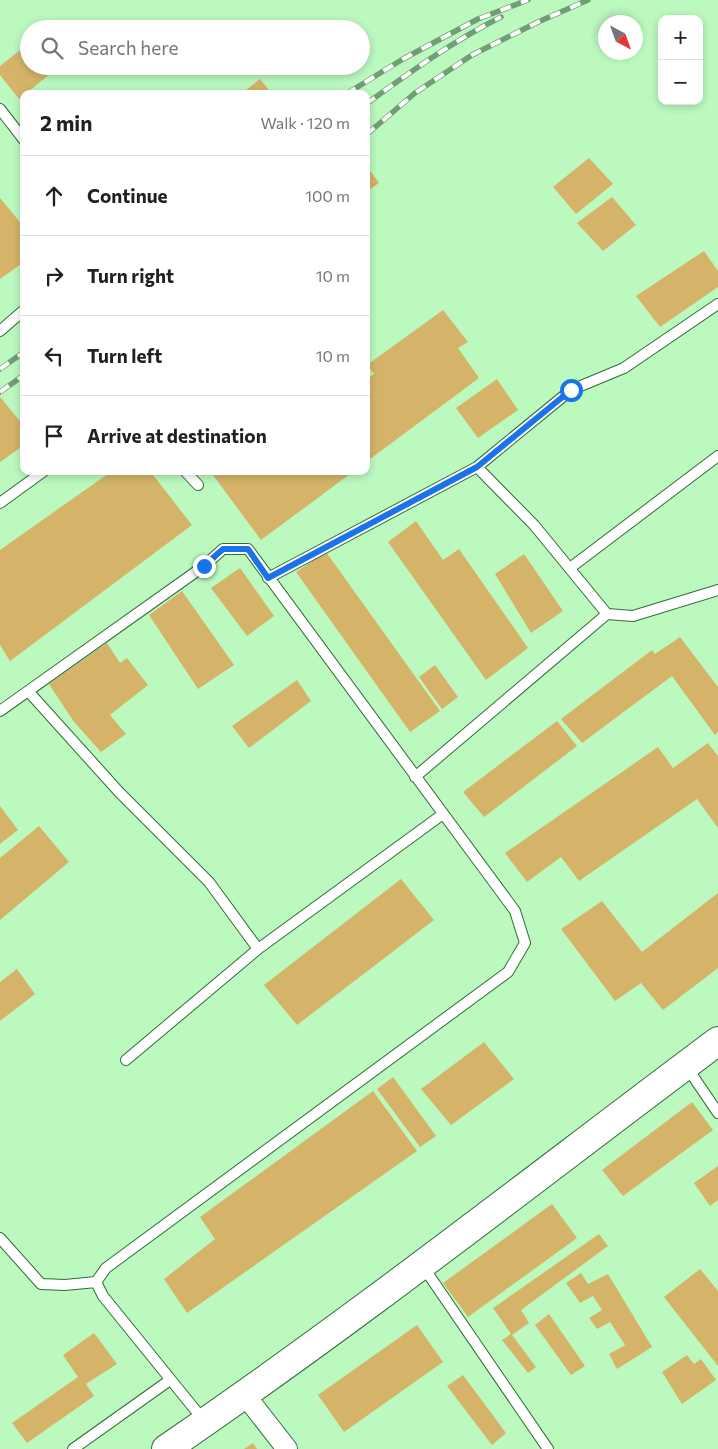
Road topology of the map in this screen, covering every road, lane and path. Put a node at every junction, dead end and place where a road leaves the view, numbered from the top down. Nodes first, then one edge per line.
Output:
1 (0, 109) edge
2 (20, 135) edge
3 (718, 304) edge
4 (20, 314) edge
5 (0, 332) edge
6 (718, 456) edge
7 (477, 467) junction
8 (38, 475) edge
9 (189, 475) edge
10 (198, 485) dead end
11 (0, 503) edge
12 (570, 568) junction
13 (268, 578) junction
14 (718, 590) edge
15 (607, 614) junction
16 (28, 691) junction
17 (0, 711) edge
18 (415, 777) junction
19 (443, 814) junction
20 (258, 949) junction
21 (718, 1041) edge
22 (126, 1060) dead end
23 (685, 1065) junction
24 (718, 1113) edge
25 (0, 1238) edge
26 (422, 1264) junction
27 (96, 1282) junction
28 (170, 1380) junction
29 (245, 1395) junction
30 (205, 1422) junction
31 (73, 1449) edge
32 (166, 1449) edge
33 (287, 1449) edge
34 (548, 1449) edge

1 - 2 lane
3 - 7 lane
4 - 5 lane
6 - 12 lane
7 - 12 lane
7 - 13 lane
8 - 11 lane
9 - 10 lane
12 - 15 lane
13 - 16 lane
13 - 18 lane
14 - 15 lane
15 - 18 lane
16 - 17 lane
16 - 20 lane
18 - 19 lane
19 - 20 lane
19 - 27 lane
20 - 22 lane
21 - 23 street
23 - 24 lane
23 - 26 street
25 - 27 lane
26 - 29 street
26 - 34 lane
27 - 28 lane
28 - 30 lane
28 - 31 lane
29 - 30 street
29 - 33 street
30 - 32 street

